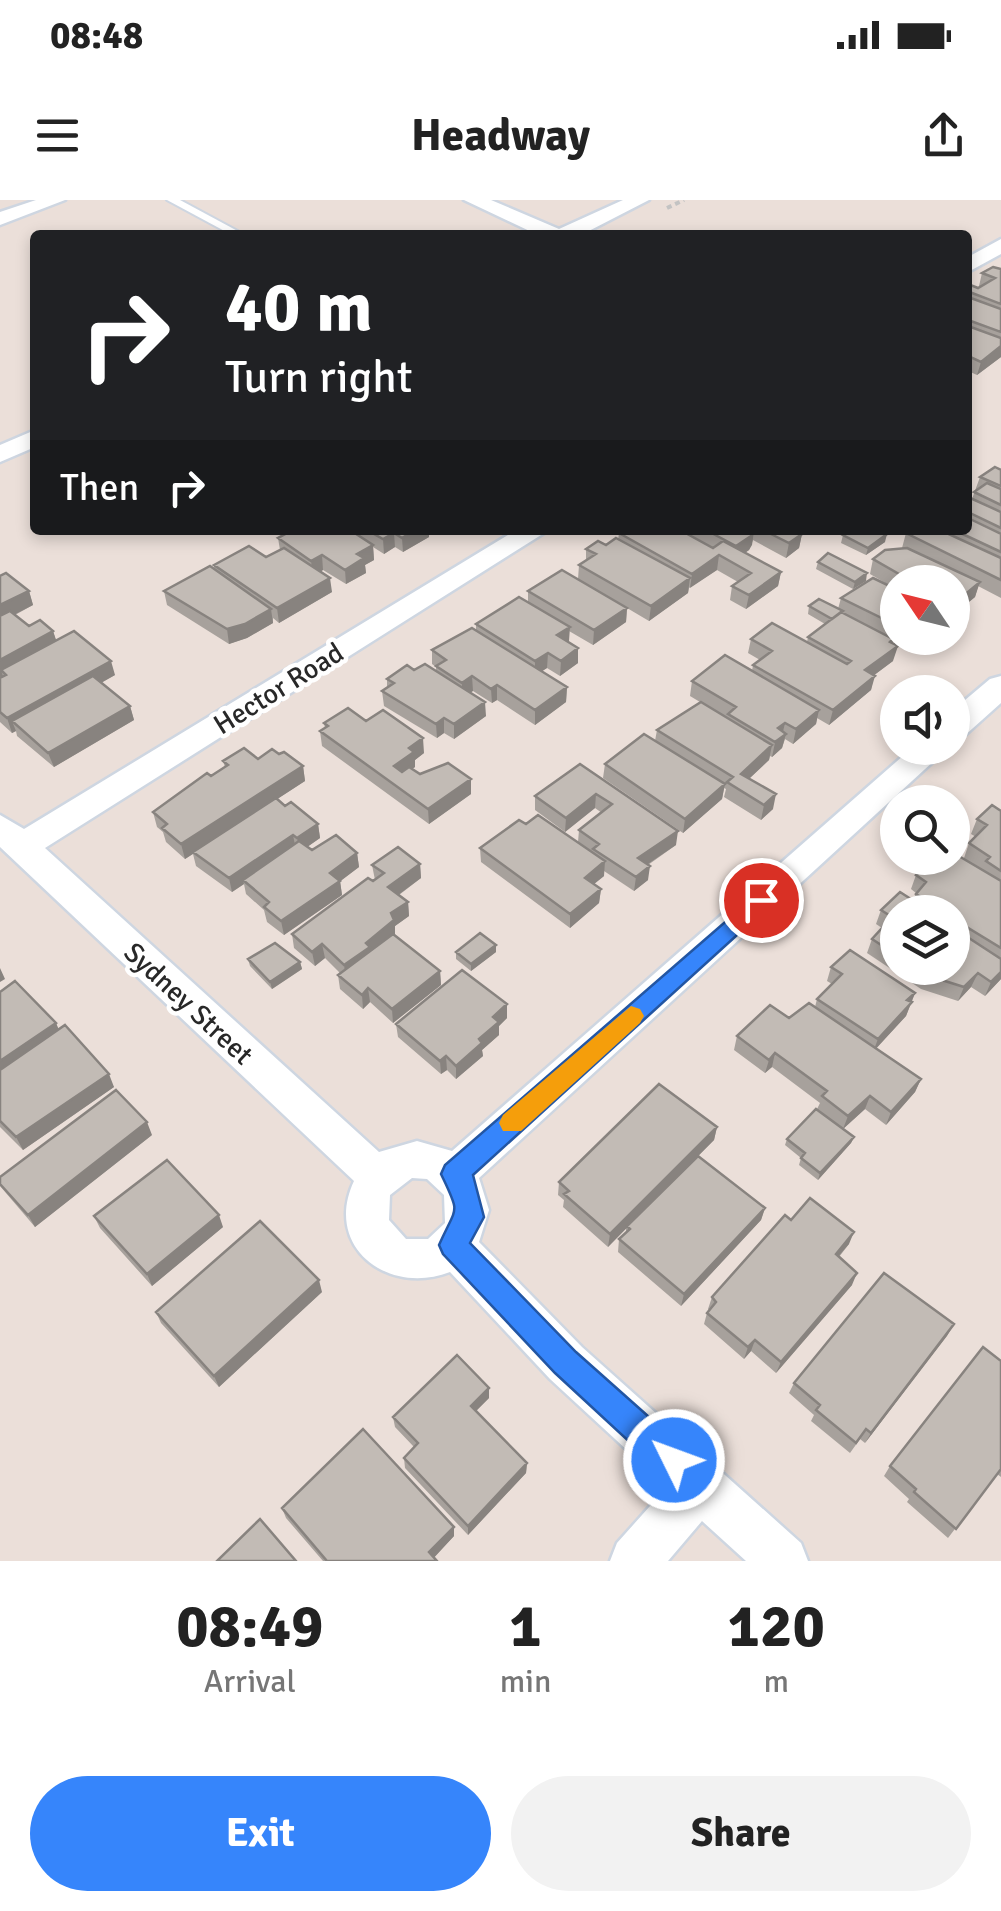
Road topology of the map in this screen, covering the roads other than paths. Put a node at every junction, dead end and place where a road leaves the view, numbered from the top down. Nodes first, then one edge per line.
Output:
1 (55, 200) edge
2 (172, 200) edge
3 (474, 200) edge
4 (639, 200) edge
5 (0, 220) edge
6 (230, 230) edge
7 (543, 230) edge
8 (575, 230) edge
9 (1001, 245) edge
10 (972, 263) edge
11 (30, 440) edge
12 (0, 454) edge
13 (526, 535) edge
14 (1001, 686) edge
15 (970, 713) edge
16 (913, 765) edge
17 (11, 837) edge
18 (455, 1174) junction
19 (379, 1178) junction
20 (453, 1245) junction
21 (700, 1485) junction
22 (635, 1561) edge
23 (784, 1561) edge

1 - 5 street
2 - 6 lane
3 - 7 street
4 - 8 street
9 - 10 street
11 - 12 street
13 - 17 street, Hector Road
14 - 15 street
16 - 18 street
17 - 19 street, Sydney Street
18 - 19 street
18 - 20 street
19 - 20 street
20 - 21 street
21 - 22 street
21 - 23 street

